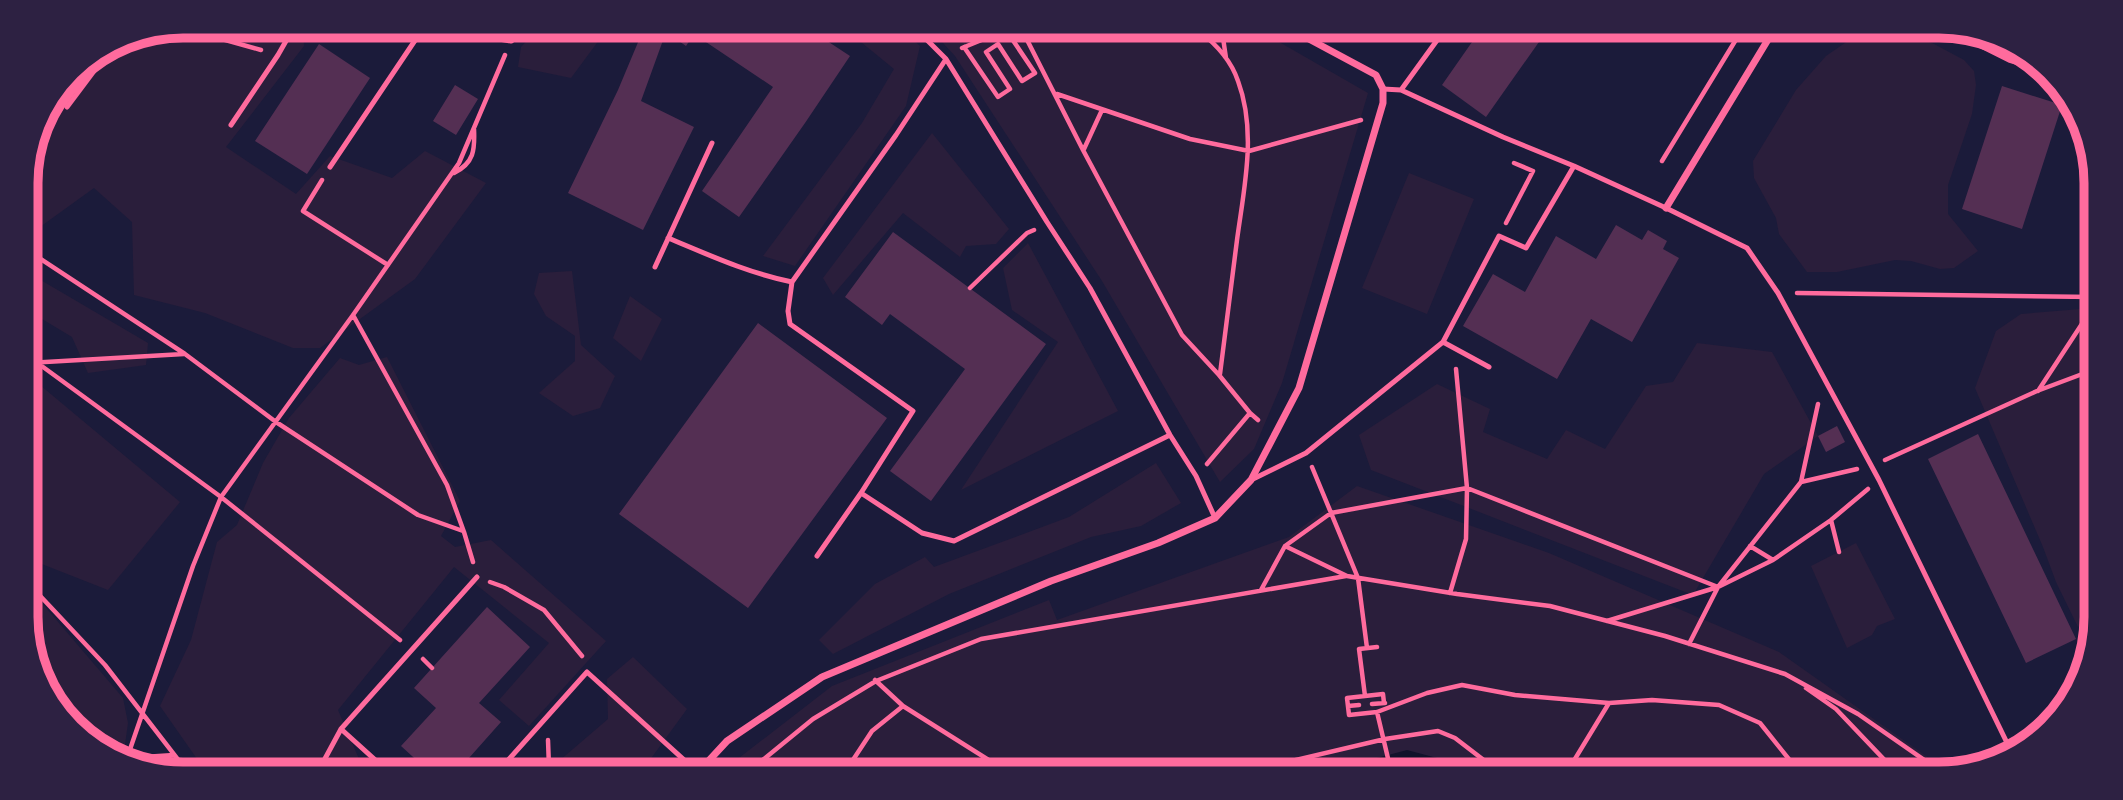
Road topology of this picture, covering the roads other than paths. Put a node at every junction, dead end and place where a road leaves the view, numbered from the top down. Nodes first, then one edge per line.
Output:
1 (1308, 38) edge
2 (1438, 38) edge
3 (1769, 38) edge
4 (287, 39) edge
5 (416, 39) edge
6 (504, 39) edge
7 (926, 39) edge
8 (511, 40) edge
9 (1974, 42) edge
10 (946, 59) junction
11 (2021, 64) edge
12 (96, 68) edge
13 (1383, 89) junction
14 (1401, 90) junction
15 (67, 107) dead end
16 (231, 125) dead end
17 (712, 144) dead end
18 (1574, 166) junction
19 (330, 167) road end
20 (1666, 208) junction
21 (668, 238) junction
22 (655, 267) dead end
23 (792, 282) junction
24 (1443, 342) junction
25 (1489, 367) dead end
26 (1170, 435) junction
27 (1251, 480) junction
28 (862, 493) junction
29 (1215, 518) junction
30 (817, 556) dead end
31 (477, 577) road end
32 (341, 729) junction
33 (2008, 744) edge
34 (323, 762) edge
35 (377, 762) edge
36 (507, 762) edge
37 (686, 762) edge
38 (708, 762) edge

1 - 13 street
2 - 14 lane
3 - 20 street
4 - 16 lane
5 - 19 lane
6 - 8 street
7 - 10 lane
9 - 11 lane
10 - 23 lane
10 - 26 lane
12 - 15 lane
13 - 14 lane
13 - 27 street
14 - 18 lane
17 - 21 lane
18 - 20 lane
18 - 24 lane
20 - 33 lane
21 - 22 lane
21 - 23 lane
23 - 28 lane
24 - 25 lane
24 - 27 lane
26 - 28 lane
26 - 29 lane
27 - 29 street
28 - 30 lane
29 - 38 street
31 - 32 lane
32 - 34 lane
32 - 35 lane
36 - 37 lane

